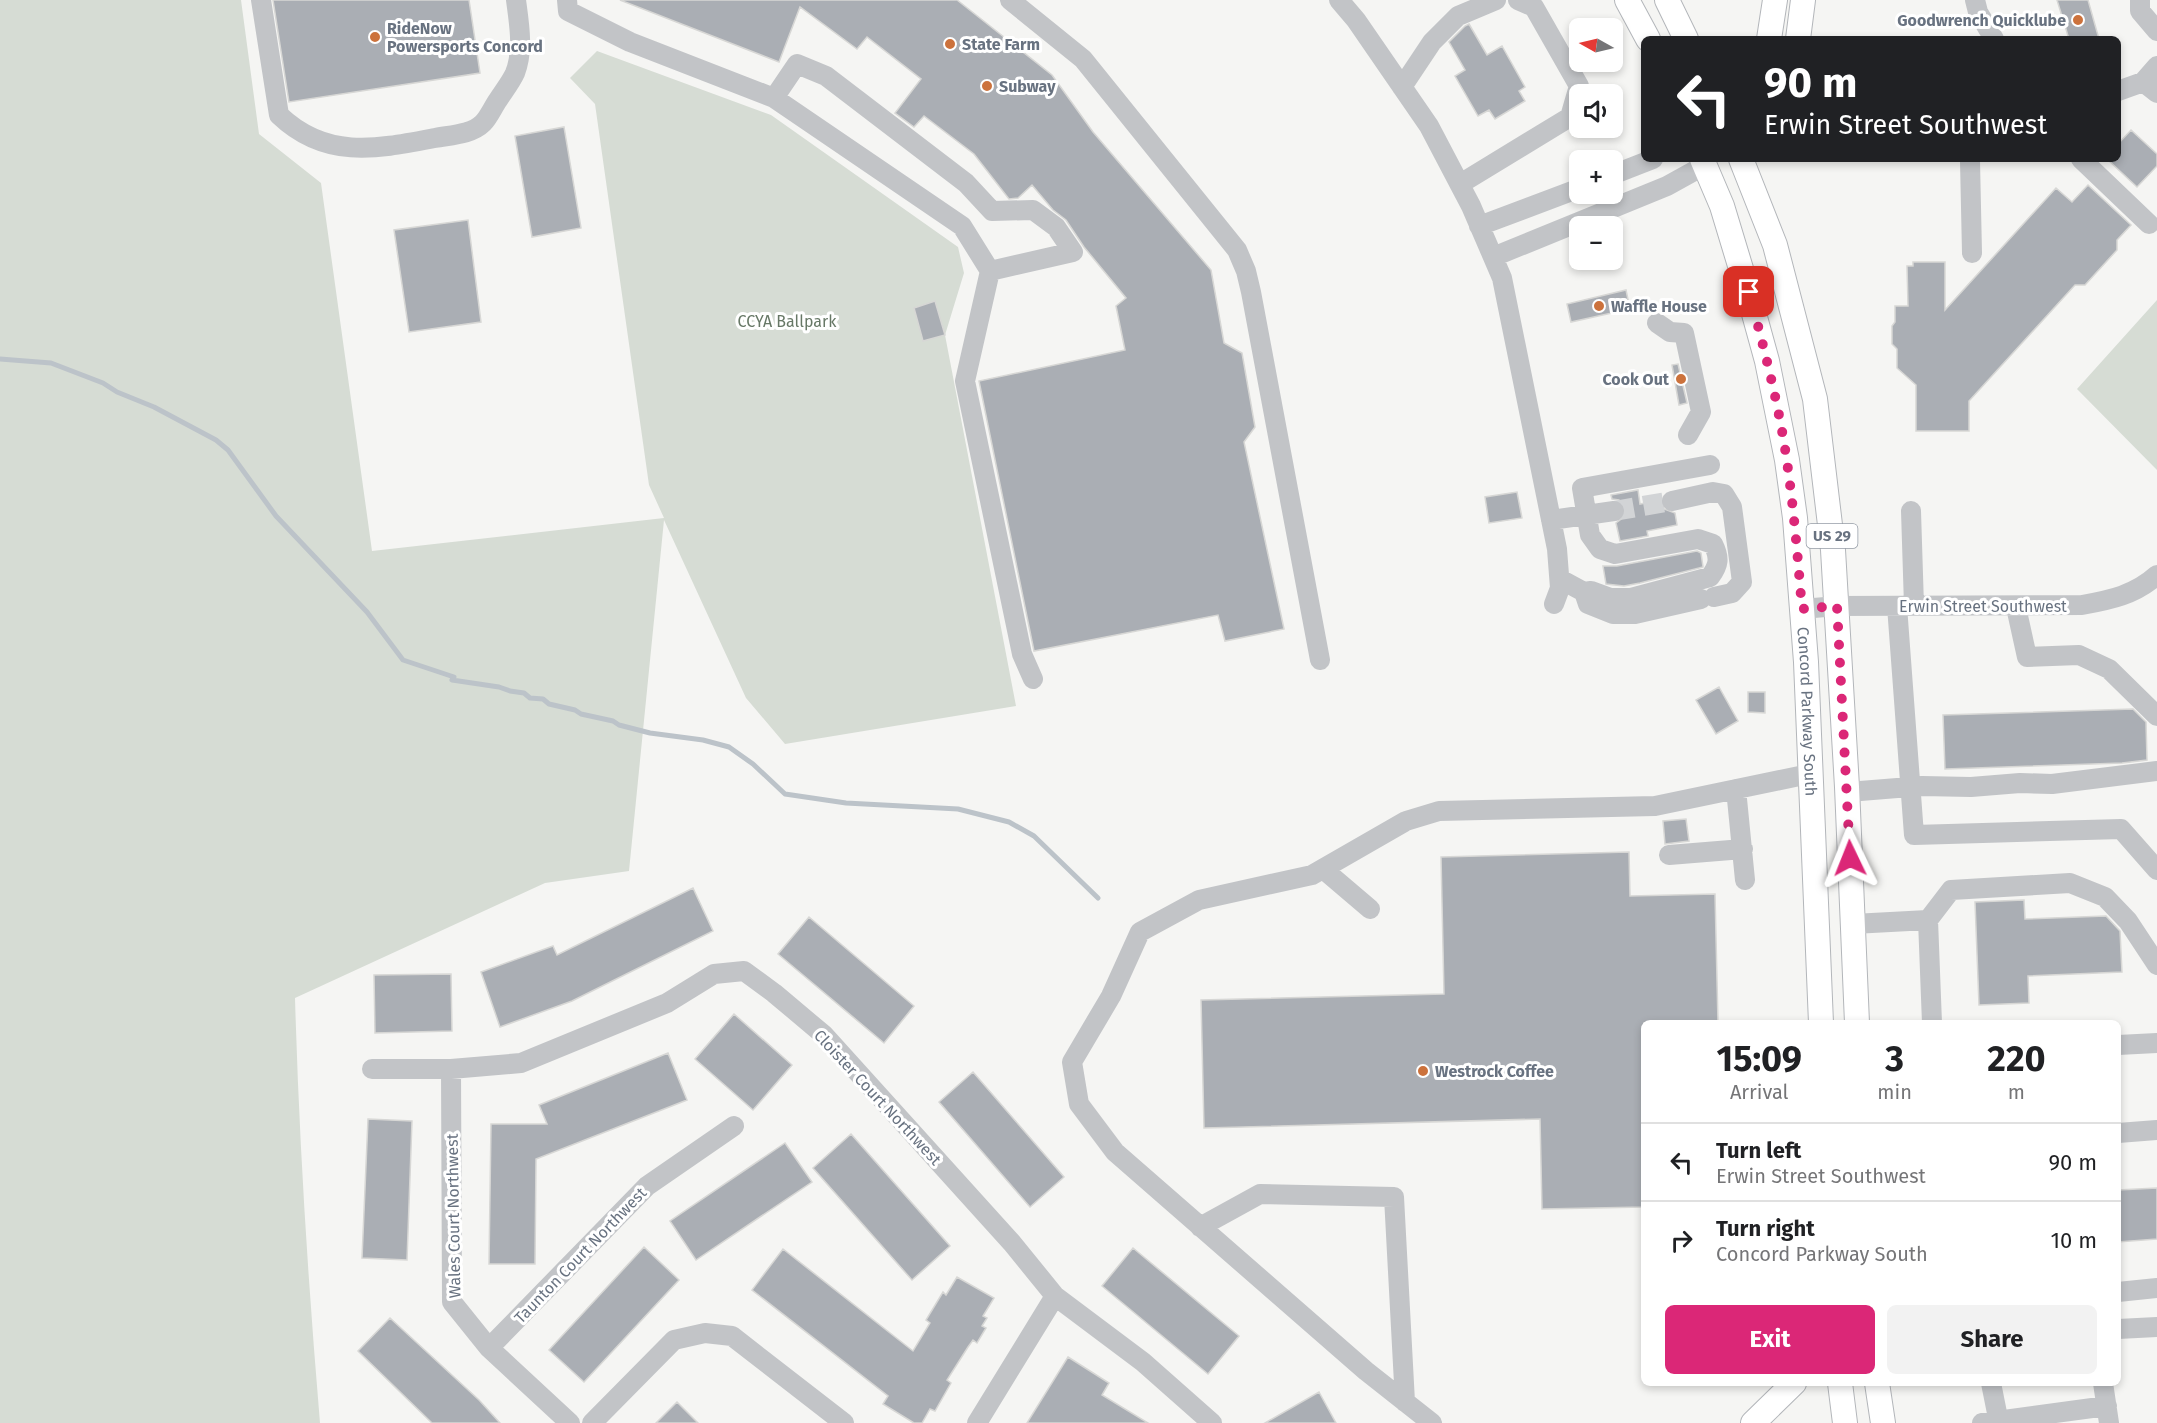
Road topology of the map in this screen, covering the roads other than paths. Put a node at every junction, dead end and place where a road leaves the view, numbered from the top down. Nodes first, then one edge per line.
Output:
1 (261, 0) edge
2 (516, 0) edge
3 (567, 0) edge
4 (1010, 0) edge
5 (1339, 0) edge
6 (1496, 0) edge
7 (1518, 0) edge
8 (1627, 0) edge
9 (1667, 0) edge
10 (1775, 0) edge
11 (1803, 0) edge
12 (1975, 0) edge
13 (2140, 0) edge
14 (2157, 31) edge
15 (1646, 36) edge
16 (1685, 36) edge
17 (1769, 36) edge
18 (1798, 36) edge
19 (1992, 36) edge
20 (2157, 66) edge
21 (1402, 87) junction
22 (2150, 87) edge
23 (2121, 91) edge
24 (774, 98) junction
25 (1645, 162) edge
26 (1705, 162) edge
27 (1707, 162) edge
28 (1742, 162) edge
29 (1970, 162) edge
30 (2084, 162) edge
31 (1623, 171) edge
32 (1460, 184) junction
33 (1569, 192) edge
34 (2149, 224) dead end
35 (1479, 226) junction
36 (1972, 253) dead end
37 (1493, 257) junction
38 (990, 271) junction
39 (1657, 323) dead end
40 (1688, 435) dead end
41 (1710, 465) dead end
42 (1672, 501) tunnel mouth
43 (1614, 511) tunnel mouth
44 (1911, 511) dead end
45 (1587, 515) junction
46 (1551, 520) junction
47 (2157, 574) edge
48 (1560, 579) junction
49 (1584, 592) junction
50 (1554, 604) dead end
51 (1837, 606) junction
52 (1906, 606) junction
53 (2016, 606) junction
54 (1802, 609) junction
55 (1320, 660) dead end
56 (1033, 679) dead end
57 (2157, 716) edge
58 (2157, 771) edge
59 (1809, 774) junction
60 (1911, 787) junction
61 (1736, 789) junction
62 (1848, 792) junction
63 (1743, 849) junction
64 (1669, 855) dead end
65 (1323, 868) junction
66 (2157, 870) edge
67 (1745, 880) dead end
68 (1370, 909) dead end
69 (1928, 920) junction
70 (1853, 924) junction
71 (2157, 965) edge
72 (1821, 1020) edge
73 (1857, 1020) edge
74 (1932, 1020) edge
75 (2157, 1043) edge
76 (2121, 1045) edge
77 (372, 1069) dead end
78 (451, 1070) junction
79 (734, 1126) dead end
80 (2157, 1130) edge
81 (2121, 1133) edge
82 (1200, 1227) junction
83 (2157, 1288) edge
84 (2121, 1292) edge
85 (1055, 1296) junction
86 (2157, 1327) edge
87 (2121, 1329) edge
88 (489, 1348) junction
89 (1791, 1386) edge
90 (1840, 1386) edge
91 (1877, 1386) edge
92 (1990, 1386) edge
93 (2103, 1386) edge
94 (1405, 1402) junction
95 (2108, 1415) edge
96 (1993, 1422) edge
97 (570, 1423) edge
98 (592, 1423) edge
99 (844, 1423) edge
100 (976, 1423) edge
101 (1212, 1423) edge
102 (1432, 1423) edge
103 (1753, 1423) edge
104 (1845, 1423) edge
105 (1882, 1423) edge

1 - 2 street
3 - 24 street
4 - 55 street
5 - 21 street
6 - 21 street
7 - 32 street
8 - 15 main road
9 - 16 main road
10 - 17 main road
11 - 18 main road
12 - 19 street
13 - 14 street
20 - 22 street
21 - 32 street
22 - 23 street
24 - 38 street
24 - 38 street
25 - 31 street
26 - 37 street
27 - 54 main road, Concord Parkway South / US 29
28 - 51 main road, US 29
29 - 36 street
30 - 34 street
32 - 35 street
33 - 35 street
35 - 37 street
37 - 46 street
38 - 56 street
39 - 40 street
41 - 45 street
42 - 49 street
43 - 45 street
44 - 52 street
45 - 46 street
45 - 49 street
46 - 48 street
47 - 53 street, Erwin Street Southwest
48 - 49 street
48 - 50 street
51 - 52 street, Erwin Street Southwest
51 - 54 street, Erwin Street Southwest
51 - 62 main road, US 29
52 - 53 street, Erwin Street Southwest
52 - 60 street
53 - 57 street
54 - 59 main road, Concord Parkway South / US 29
58 - 60 street
59 - 61 street
59 - 72 main road, Concord Parkway South / US 29
60 - 62 street
60 - 66 street
61 - 63 street
61 - 65 street
62 - 70 main road, US 29
63 - 64 street
63 - 67 street
65 - 68 street
65 - 82 street
69 - 70 street
69 - 71 street
69 - 74 street
70 - 73 main road, US 29
75 - 76 street
77 - 78 street, Cloister Court Northwest
78 - 85 street, Cloister Court Northwest
78 - 88 street, Wales Court Northwest
79 - 88 street, Taunton Court Northwest
80 - 81 street
82 - 94 street
82 - 94 street
83 - 84 street
85 - 100 street
85 - 101 street, Cloister Court Northwest
86 - 87 street
88 - 97 street, Wales Court Northwest
89 - 103 main road
90 - 104 main road
91 - 105 main road
92 - 96 street
93 - 95 street
94 - 102 street
95 - 96 street
98 - 99 street

